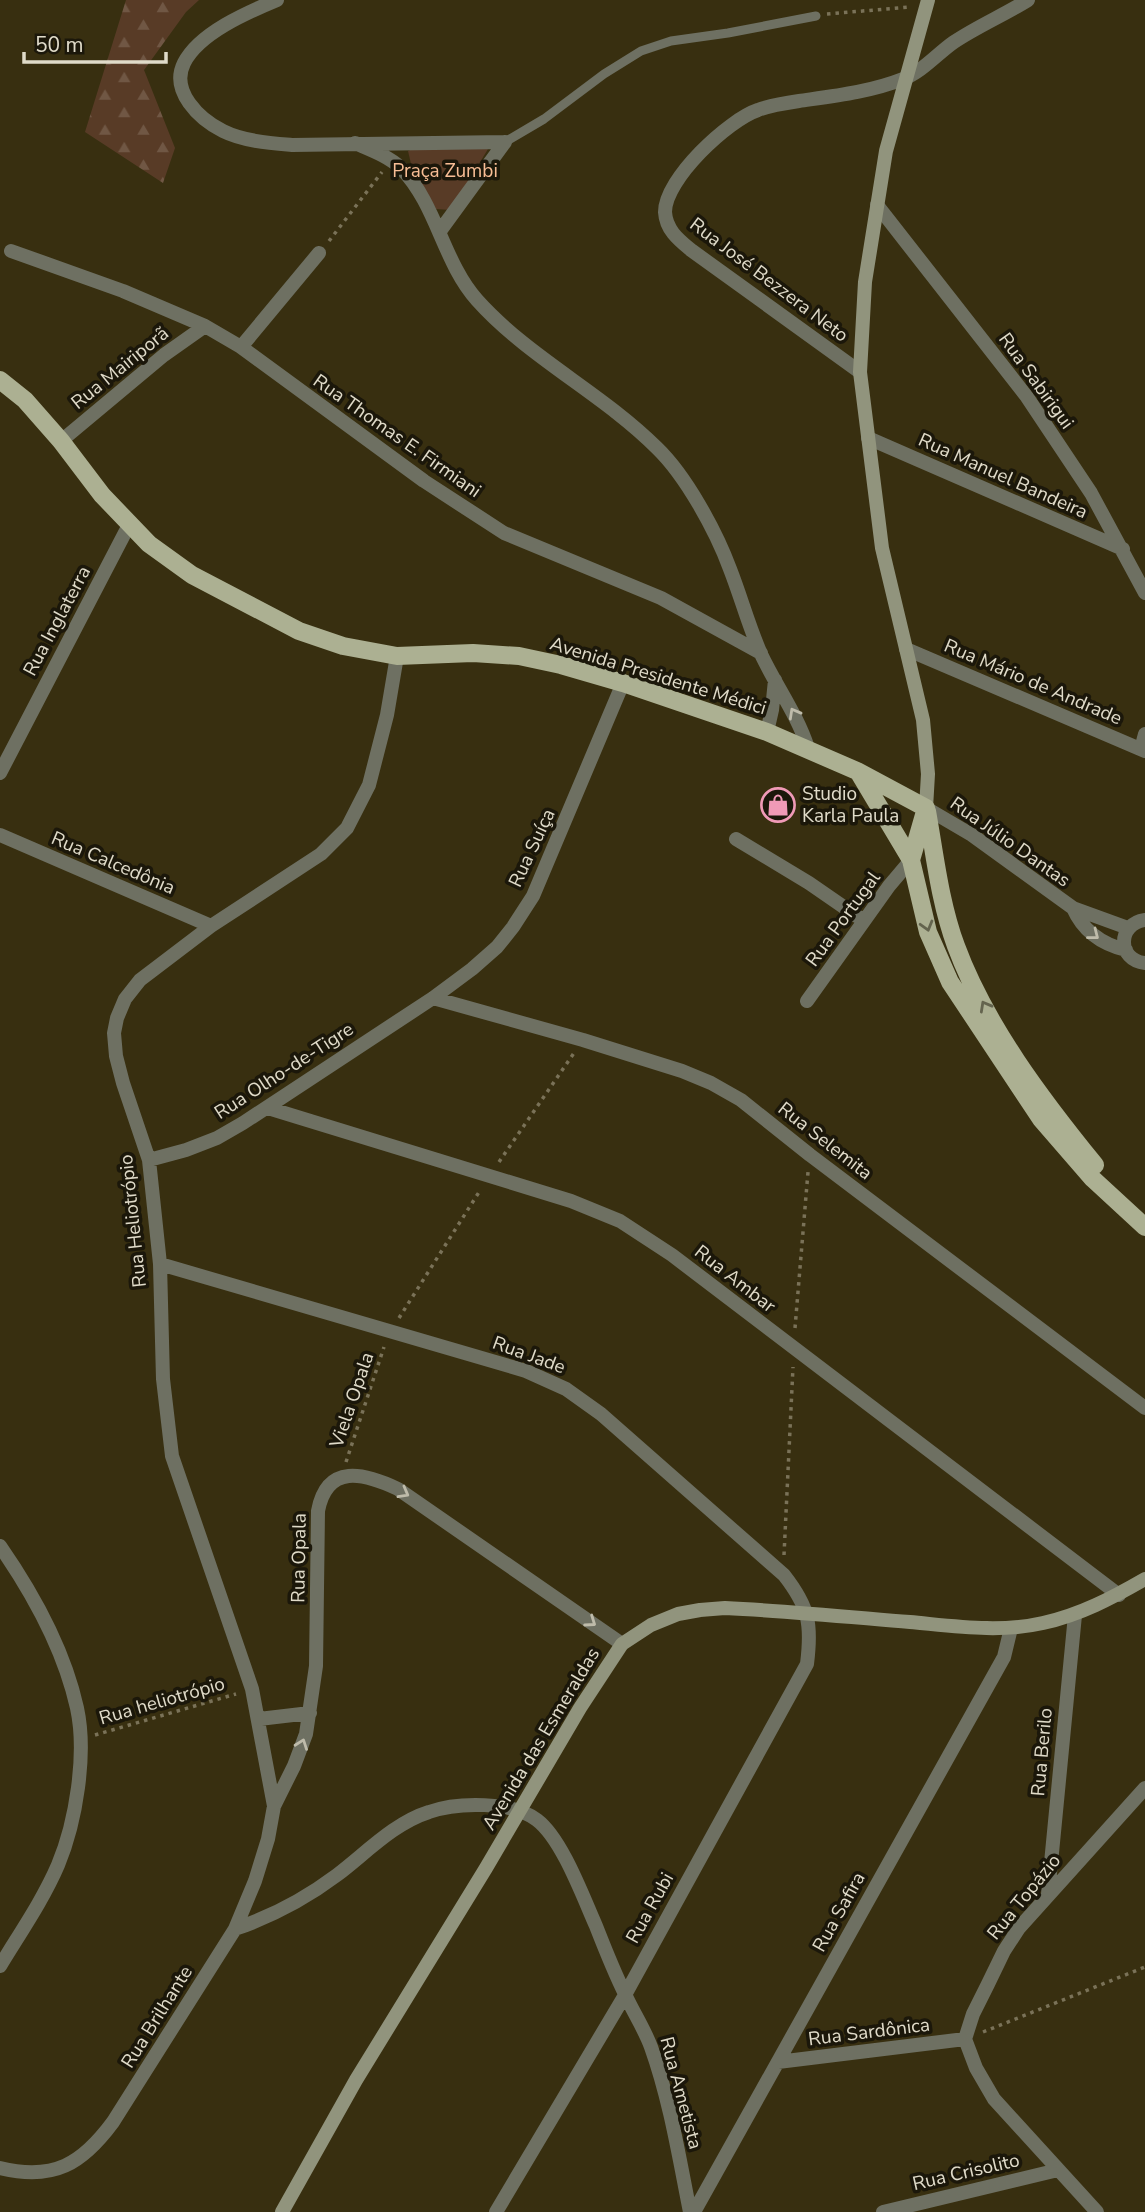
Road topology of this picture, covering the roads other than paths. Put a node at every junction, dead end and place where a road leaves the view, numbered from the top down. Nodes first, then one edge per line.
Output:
1 (277, 0) edge
2 (1028, 0) edge
3 (927, 3) edge
4 (252, 6) edge
5 (816, 16) road end
6 (906, 78) junction
7 (355, 142) junction
8 (505, 142) junction
9 (877, 205) junction
10 (440, 231) junction
11 (11, 251) dead end
12 (319, 253) road end
13 (205, 326) junction
14 (241, 347) junction
15 (860, 372) junction
16 (0, 380) edge
17 (868, 438) junction
18 (61, 441) junction
19 (129, 525) junction
20 (1123, 549) junction
21 (1145, 593) edge
22 (906, 649) junction
23 (761, 653) junction
24 (397, 656) junction
25 (775, 680) junction
26 (623, 683) junction
27 (767, 732) junction
28 (1145, 734) edge
29 (808, 748) junction
30 (1143, 750) edge
31 (857, 771) junction
32 (0, 773) edge
33 (926, 808) junction
34 (0, 835) edge
35 (736, 839) dead end
36 (911, 860) junction
37 (1073, 908) junction
38 (1145, 920) edge
39 (864, 922) junction
40 (211, 926) junction
41 (1128, 928) junction
42 (1126, 950) junction
43 (1143, 965) edge
44 (433, 998) junction
45 (807, 1001) dead end
46 (268, 1108) junction
47 (149, 1160) junction
48 (1145, 1214) edge
49 (1145, 1227) edge
50 (160, 1264) junction
51 (1145, 1408) edge
52 (0, 1546) edge
53 (1145, 1580) edge
54 (1119, 1595) junction
55 (808, 1613) junction
56 (1074, 1615) junction
57 (1010, 1628) junction
58 (622, 1644) junction
59 (310, 1713) junction
60 (258, 1719) junction
61 (1145, 1788) edge
62 (274, 1806) junction
63 (520, 1810) junction
64 (1048, 1894) junction
65 (235, 1930) junction
66 (0, 1966) edge
67 (625, 1994) junction
68 (965, 2039) junction
69 (778, 2062) junction
70 (0, 2168) edge
71 (1058, 2170) junction
72 (282, 2212) edge
73 (496, 2212) edge
74 (692, 2212) edge
75 (883, 2212) edge
76 (1097, 2212) edge

1 - 4 street
2 - 6 street, Rua José Bezzera Neto
3 - 6 main road
4 - 7 street
5 - 8 lane
6 - 9 main road
6 - 15 street, Rua José Bezzera Neto
7 - 8 street
7 - 10 street
8 - 10 street
9 - 15 main road
9 - 20 street, Rua Sabirigui
10 - 23 street
11 - 13 street, Rua Thomas E. Firmiani
12 - 14 street
13 - 14 street, Rua Thomas E. Firmiani
13 - 18 street, Rua Mairiporã
14 - 23 street, Rua Thomas E. Firmiani
15 - 17 main road
16 - 18 main road, Avenida Presidente Médici
17 - 20 street, Rua Manuel Bandeira
17 - 22 main road
18 - 19 main road, Avenida Presidente Médici
19 - 24 main road, Avenida Presidente Médici
19 - 32 street, Rua Inglaterra
20 - 21 street, Rua Sabirigui
22 - 30 street, Rua Mário de Andrade
22 - 33 main road
23 - 25 street
24 - 26 main road, Avenida Presidente Médici
24 - 40 street, Rua Heliotrópio
25 - 27 street
29 -> 25 street
26 - 27 main road, Avenida Presidente Médici
26 - 44 street, Rua Suíça
27 - 29 main road, Avenida Presidente Médici
28 - 30 street
29 - 31 main road, Avenida Presidente Médici
31 - 33 main road, Avenida Presidente Médici
31 - 36 main road
33 - 36 main road
33 - 37 street, Rua Júlio Dantas
48 -> 33 main road
34 - 40 street, Rua Calcedônia
35 - 39 street
36 - 39 street, Rua Portugal
36 -> 49 main road
37 - 41 street, Rua Júlio Dantas
37 -> 42 street, Rua Júlio Dantas
38 - 41 street
39 - 45 street, Rua Portugal
40 - 47 street, Rua Heliotrópio
41 - 42 street
42 - 43 street, Rua Júlio Dantas
44 - 46 street, Rua Olho-de-Tigre
44 - 51 street, Rua Selemita
46 - 47 street, Rua Olho-de-Tigre
46 - 54 street, Rua Ambar
47 - 50 street, Rua Heliotrópio
50 - 55 street, Rua Jade
50 - 60 street, Rua Heliotrópio
52 - 66 street
53 - 54 main road, Avenida das Esmeraldas
54 - 56 main road, Avenida das Esmeraldas
55 - 57 main road, Avenida das Esmeraldas
55 - 58 main road, Avenida das Esmeraldas
55 - 67 street, Rua Rubi
56 - 57 main road, Avenida das Esmeraldas
56 - 64 street, Rua Berilo
57 - 69 street, Rua Safira
59 -> 58 street, Rua Opala
58 - 63 main road, Avenida das Esmeraldas
59 - 60 street
62 -> 59 street, Rua Opala
60 - 62 street, Rua Heliotrópio
61 - 64 street, Rua Topázio
62 - 65 street, Rua Brilhante
63 - 65 street
63 - 67 street, Rua Ametista
63 - 72 main road, Avenida das Esmeraldas
64 - 68 street, Rua Topázio
65 - 70 street, Rua Brilhante
67 - 73 street, Rua Rubi
67 - 74 street, Rua Ametista
68 - 69 street, Rua Sardônica
68 - 71 street
69 - 74 street, Rua Safira
71 - 75 street, Rua Crisolito
71 - 76 street

